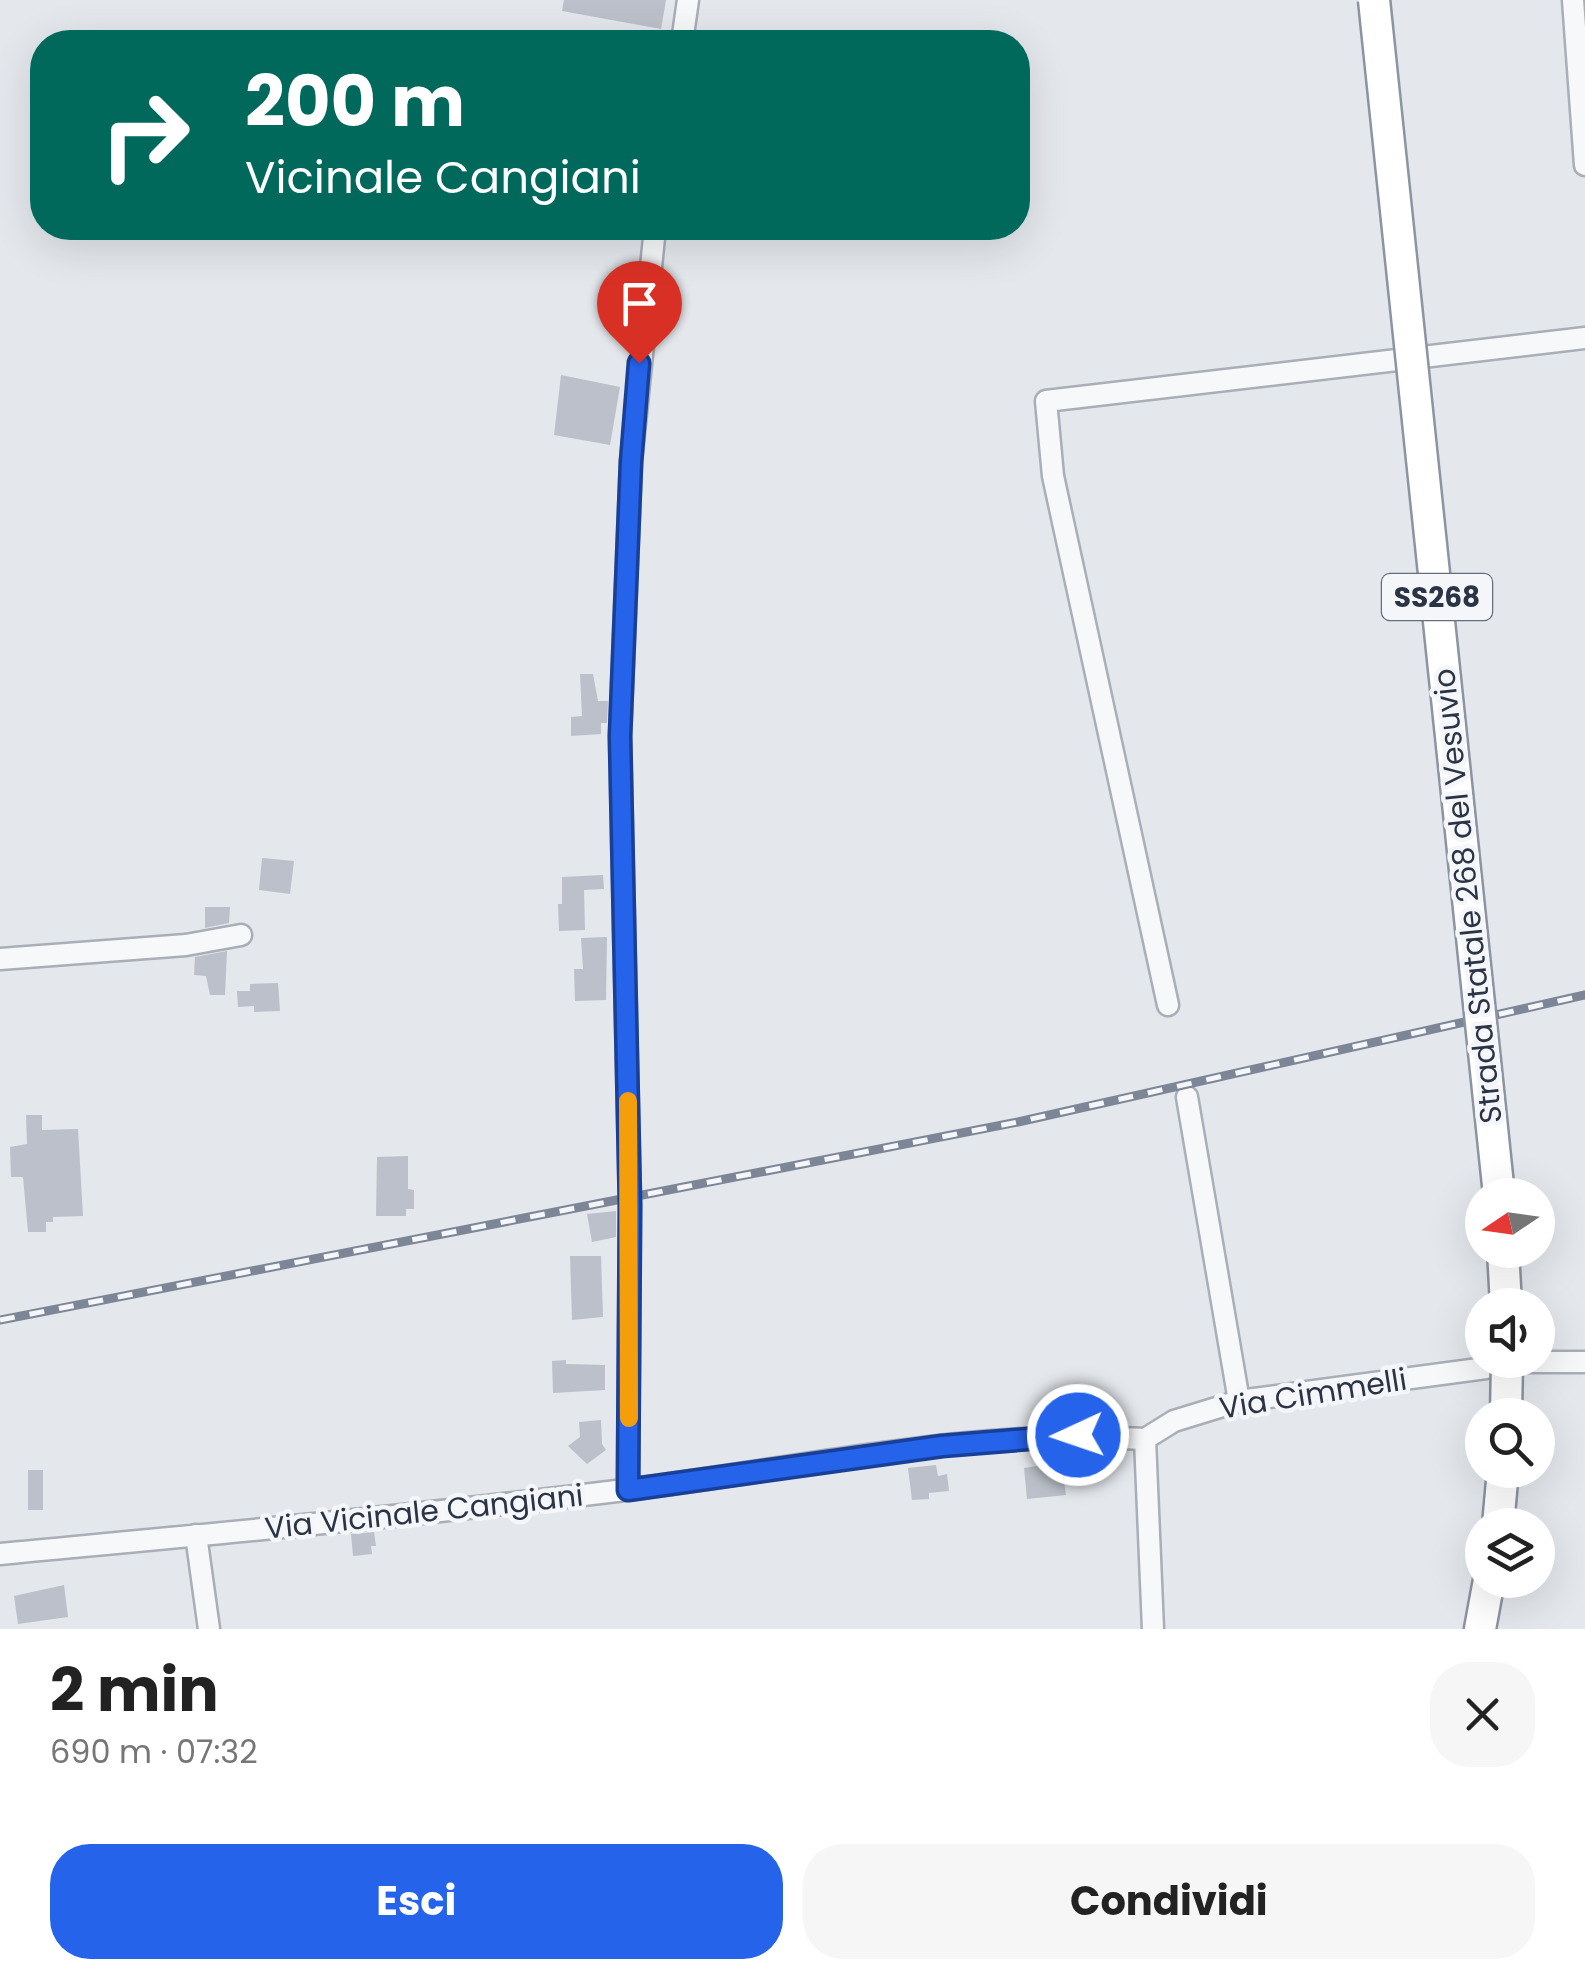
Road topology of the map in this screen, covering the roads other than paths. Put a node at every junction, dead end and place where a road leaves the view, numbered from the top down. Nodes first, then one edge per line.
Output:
1 (688, 0) edge
2 (1374, 0) edge
3 (1572, 0) edge
4 (684, 30) edge
5 (1585, 164) edge
6 (652, 240) edge
7 (1585, 338) edge
8 (241, 935) dead end
9 (0, 959) edge
10 (1168, 1005) dead end
11 (1187, 1097) dead end
12 (1496, 1178) edge
13 (1555, 1362) edge
14 (1585, 1362) edge
15 (1465, 1369) edge
16 (1239, 1401) junction
17 (1145, 1439) junction
18 (628, 1490) junction
19 (196, 1536) junction
20 (0, 1554) edge
21 (1486, 1598) edge
22 (209, 1629) edge
23 (1153, 1629) edge
24 (1480, 1629) edge

1 - 4 street
2 - 12 highway, Strada Statale 268 del Vesuvio / SS268, bridge
3 - 5 street
6 - 18 street
7 - 10 street
8 - 9 street
11 - 16 street
13 - 14 street, Via Cimmelli
15 - 16 street, Via Cimmelli
16 - 17 street, Via Cimmelli
17 - 18 street, Via Vicinale Cangiani
17 - 23 street
18 - 19 street, Via Vicinale Cangiani
19 - 20 street, Via Vicinale Cangiani
19 - 22 street
21 - 24 highway

